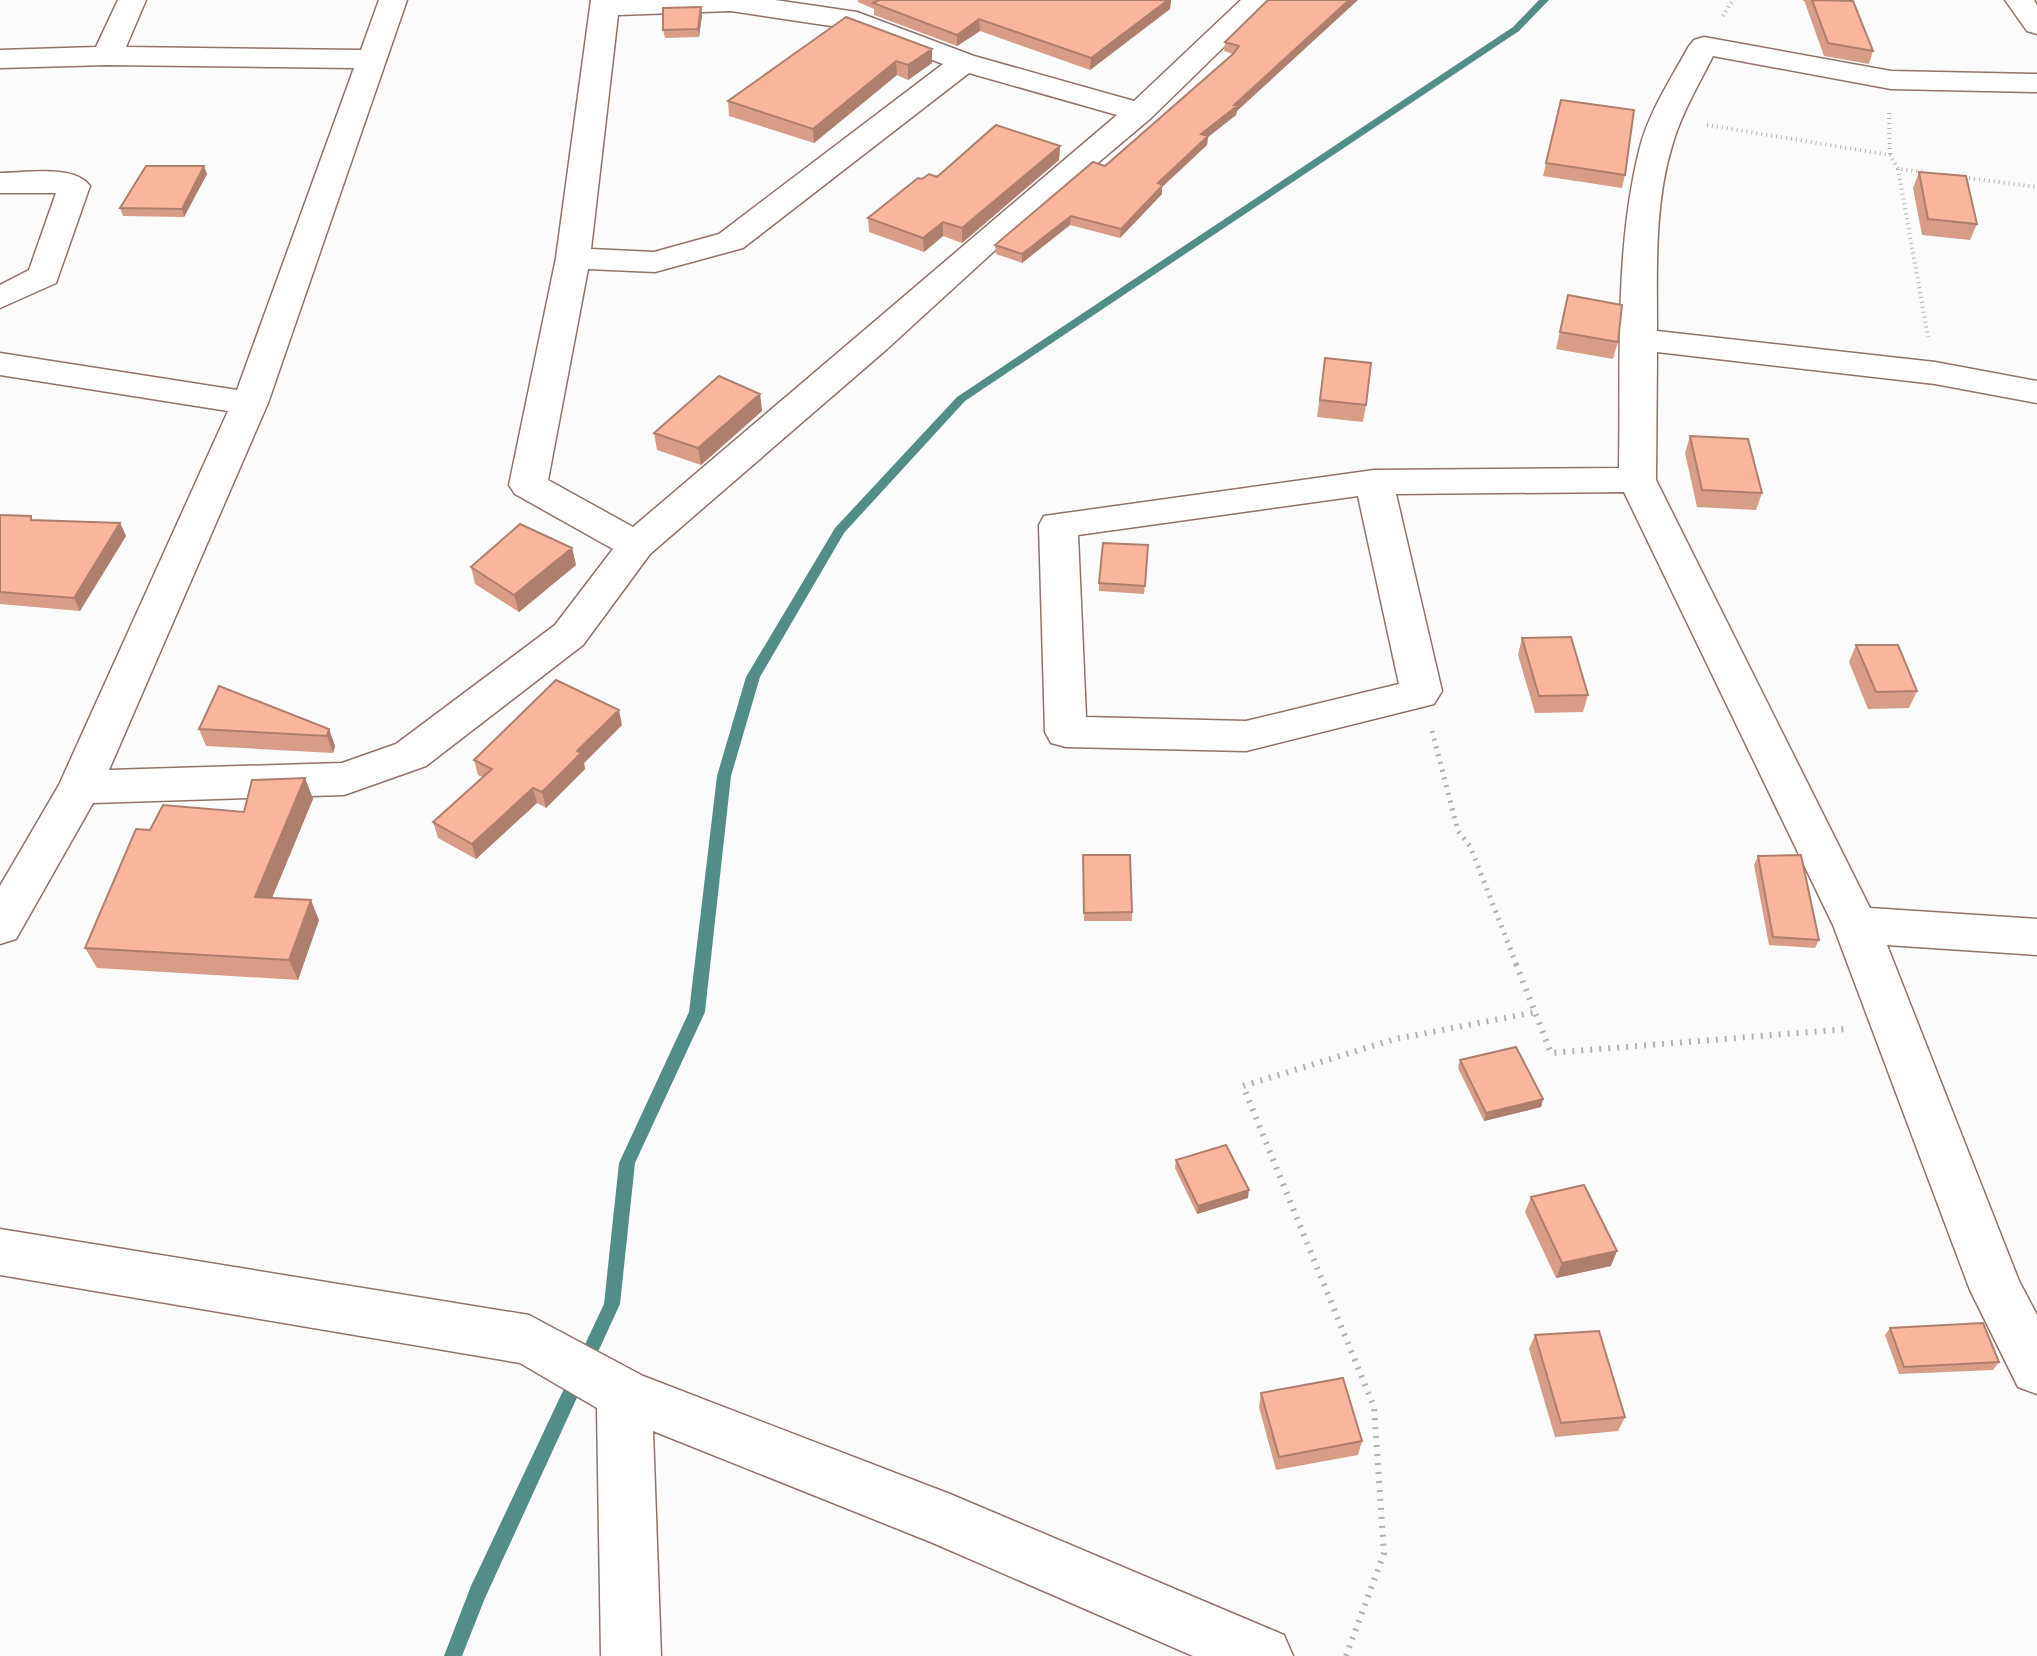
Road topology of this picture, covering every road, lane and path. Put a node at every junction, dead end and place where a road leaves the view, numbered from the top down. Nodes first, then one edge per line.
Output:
1 (132, 0) edge
2 (393, 0) edge
3 (1258, 0) edge
4 (2019, 0) edge
5 (605, 4) edge
6 (2037, 25) edge
7 (107, 56) junction
8 (0, 59) edge
9 (370, 59) junction
10 (964, 62) junction
11 (2037, 83) edge
12 (1140, 112) junction
13 (1668, 113) junction
14 (1898, 169) junction
15 (1929, 173) edge
16 (1944, 175) edge
17 (0, 183) edge
18 (2037, 187) edge
19 (573, 258) junction
20 (0, 298) edge
21 (1641, 340) junction
22 (0, 364) edge
23 (1935, 373) junction
24 (2037, 392) edge
25 (250, 403) junction
26 (1637, 480) junction
27 (1374, 482) junction
28 (636, 545) junction
29 (1421, 691) junction
30 (80, 787) junction
31 (1856, 925) junction
32 (0, 926) edge
33 (2037, 937) edge
34 (1536, 1012) junction
35 (1895, 1025) junction
36 (0, 1252) edge
37 (2037, 1369) edge
38 (624, 1394) junction
39 (631, 1656) edge
40 (1263, 1656) edge
41 (1346, 1656) edge

1 - 7 street
2 - 9 street
3 - 12 street
4 - 6 street
5 - 10 street
5 - 19 street
7 - 8 street
7 - 9 street
9 - 25 street
10 - 12 street
10 - 19 street
11 - 13 street
12 - 28 street
13 - 14 path
13 - 21 street
14 - 15 path
14 - 23 path
16 - 18 path
17 - 20 street
19 - 28 street
21 - 23 street
21 - 26 street
22 - 25 street
23 - 24 street
25 - 30 street
26 - 27 street
26 - 31 street
27 - 29 street
27 - 29 street
28 - 30 street
29 - 34 path
30 - 32 street
31 - 33 street
31 - 35 street
34 - 35 path
34 - 41 path
35 - 37 street
36 - 38 street
38 - 39 street
38 - 40 street

